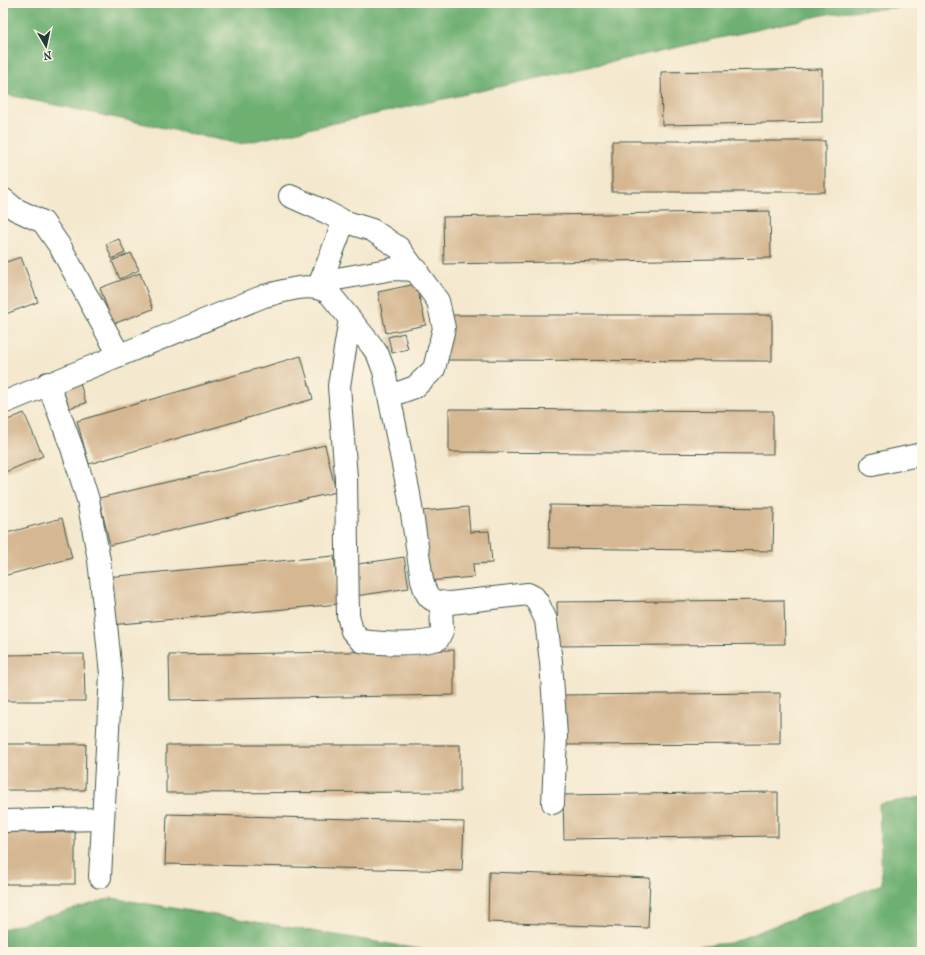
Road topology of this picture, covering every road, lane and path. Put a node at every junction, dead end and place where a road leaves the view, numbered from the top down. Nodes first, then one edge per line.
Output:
1 (290, 196) dead end
2 (3, 199) edge
3 (343, 221) junction
4 (417, 270) junction
5 (319, 285) junction
6 (350, 319) junction
7 (119, 355) junction
8 (48, 383) junction
9 (390, 396) junction
10 (3, 403) edge
11 (922, 454) edge
12 (872, 465) dead end
13 (441, 603) junction
14 (553, 802) dead end
15 (103, 819) junction
16 (3, 821) edge
17 (100, 877) dead end

1 - 3 lane
2 - 7 lane
3 - 4 lane
3 - 5 lane
4 - 5 lane
4 - 9 lane
5 - 6 lane
5 - 7 lane
6 - 9 lane
6 - 13 lane
7 - 8 lane
8 - 10 lane
8 - 15 lane
9 - 13 lane
11 - 12 lane
13 - 14 lane
15 - 16 lane
15 - 17 lane

